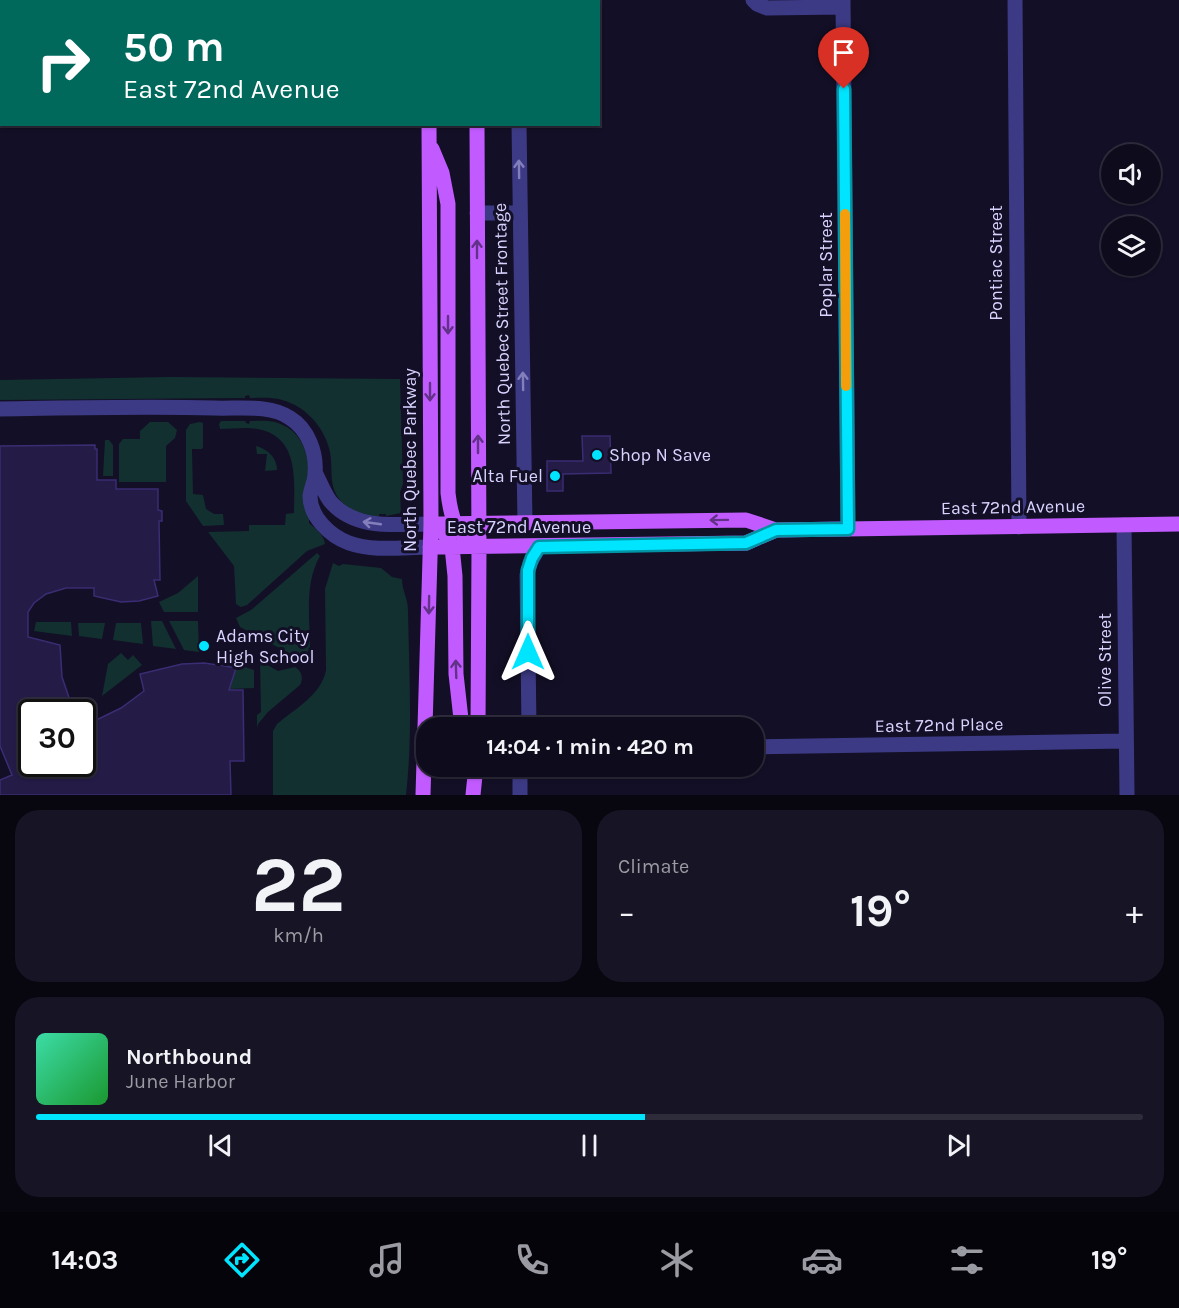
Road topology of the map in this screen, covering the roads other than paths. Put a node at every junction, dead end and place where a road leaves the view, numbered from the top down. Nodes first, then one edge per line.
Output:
1 (753, 0) edge
2 (1015, 0) edge
3 (843, 4) edge
4 (429, 126) edge
5 (477, 126) edge
6 (519, 126) edge
7 (429, 144) junction
8 (477, 213) junction
9 (520, 213) junction
10 (0, 409) edge
11 (315, 472) junction
12 (430, 524) junction
13 (455, 524) junction
14 (479, 524) junction
15 (525, 524) junction
16 (1179, 524) edge
17 (1124, 525) junction
18 (1019, 526) junction
19 (848, 529) junction
20 (776, 530) junction
21 (430, 547) junction
22 (452, 547) junction
23 (479, 547) junction
24 (539, 547) junction
25 (461, 717) edge
26 (478, 717) edge
27 (529, 717) edge
28 (1125, 741) junction
29 (764, 747) edge
30 (520, 777) edge
31 (423, 795) edge
32 (520, 795) edge
33 (1127, 795) edge

1 - 3 street
2 - 18 street, Pontiac Street
3 - 19 street, Poplar Street
4 - 7 main road, North Quebec Parkway
5 - 8 main road
9 -> 6 street, North Quebec Street Frontage
7 -> 12 main road, North Quebec Parkway
7 -> 13 main road
8 - 9 street
14 -> 8 main road
15 -> 9 street, North Quebec Street Frontage
10 - 11 street, East 72nd Avenue
12 -> 11 street, East 72nd Avenue
11 - 21 street, East 72nd Avenue
12 - 13 main road, East 72nd Avenue
12 - 21 main road, North Quebec Parkway
12 - 22 main road
13 - 14 main road, East 72nd Avenue
13 - 23 main road
14 - 15 main road, East 72nd Avenue
14 - 23 main road
20 -> 15 main road, East 72nd Avenue
16 - 17 main road, East 72nd Avenue
17 - 18 main road, East 72nd Avenue
17 - 28 street, Olive Street
18 - 19 main road, East 72nd Avenue
19 - 20 main road, East 72nd Avenue
20 - 24 main road, East 72nd Avenue
21 - 22 main road, East 72nd Avenue
21 -> 31 main road, North Quebec Parkway
22 - 23 main road, East 72nd Avenue
25 -> 22 main road
23 - 24 main road, East 72nd Avenue
23 - 26 main road
24 - 27 street
28 - 29 street, East 72nd Place
28 - 33 street, Olive Street
30 - 32 street

